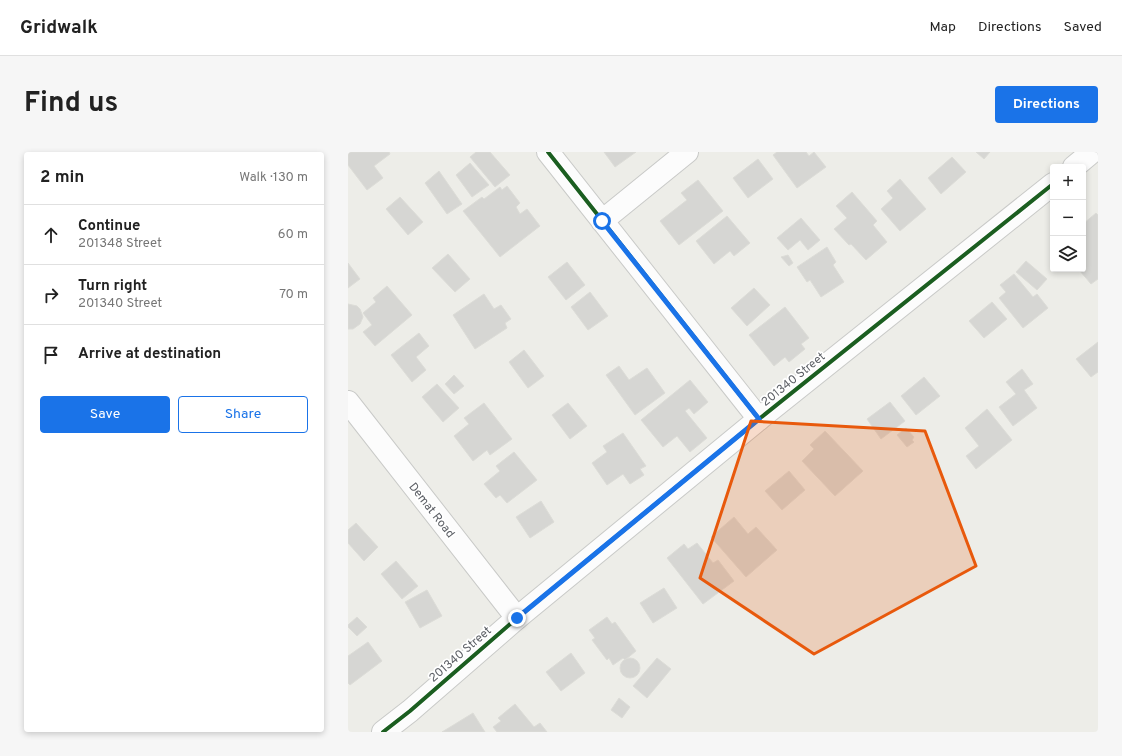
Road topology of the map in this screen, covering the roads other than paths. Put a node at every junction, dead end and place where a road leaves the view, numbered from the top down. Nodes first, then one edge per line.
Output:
1 (548, 152) edge
2 (686, 152) edge
3 (1092, 152) edge
4 (1078, 164) edge
5 (1050, 186) edge
6 (602, 221) junction
7 (348, 402) edge
8 (759, 419) junction
9 (517, 618) junction
10 (384, 732) edge

1 - 6 street
2 - 6 street
3 - 4 street
5 - 8 street, 201340 Street
6 - 8 street
7 - 9 street, Demat Road
8 - 9 street, 201340 Street
9 - 10 street, 201340 Street

